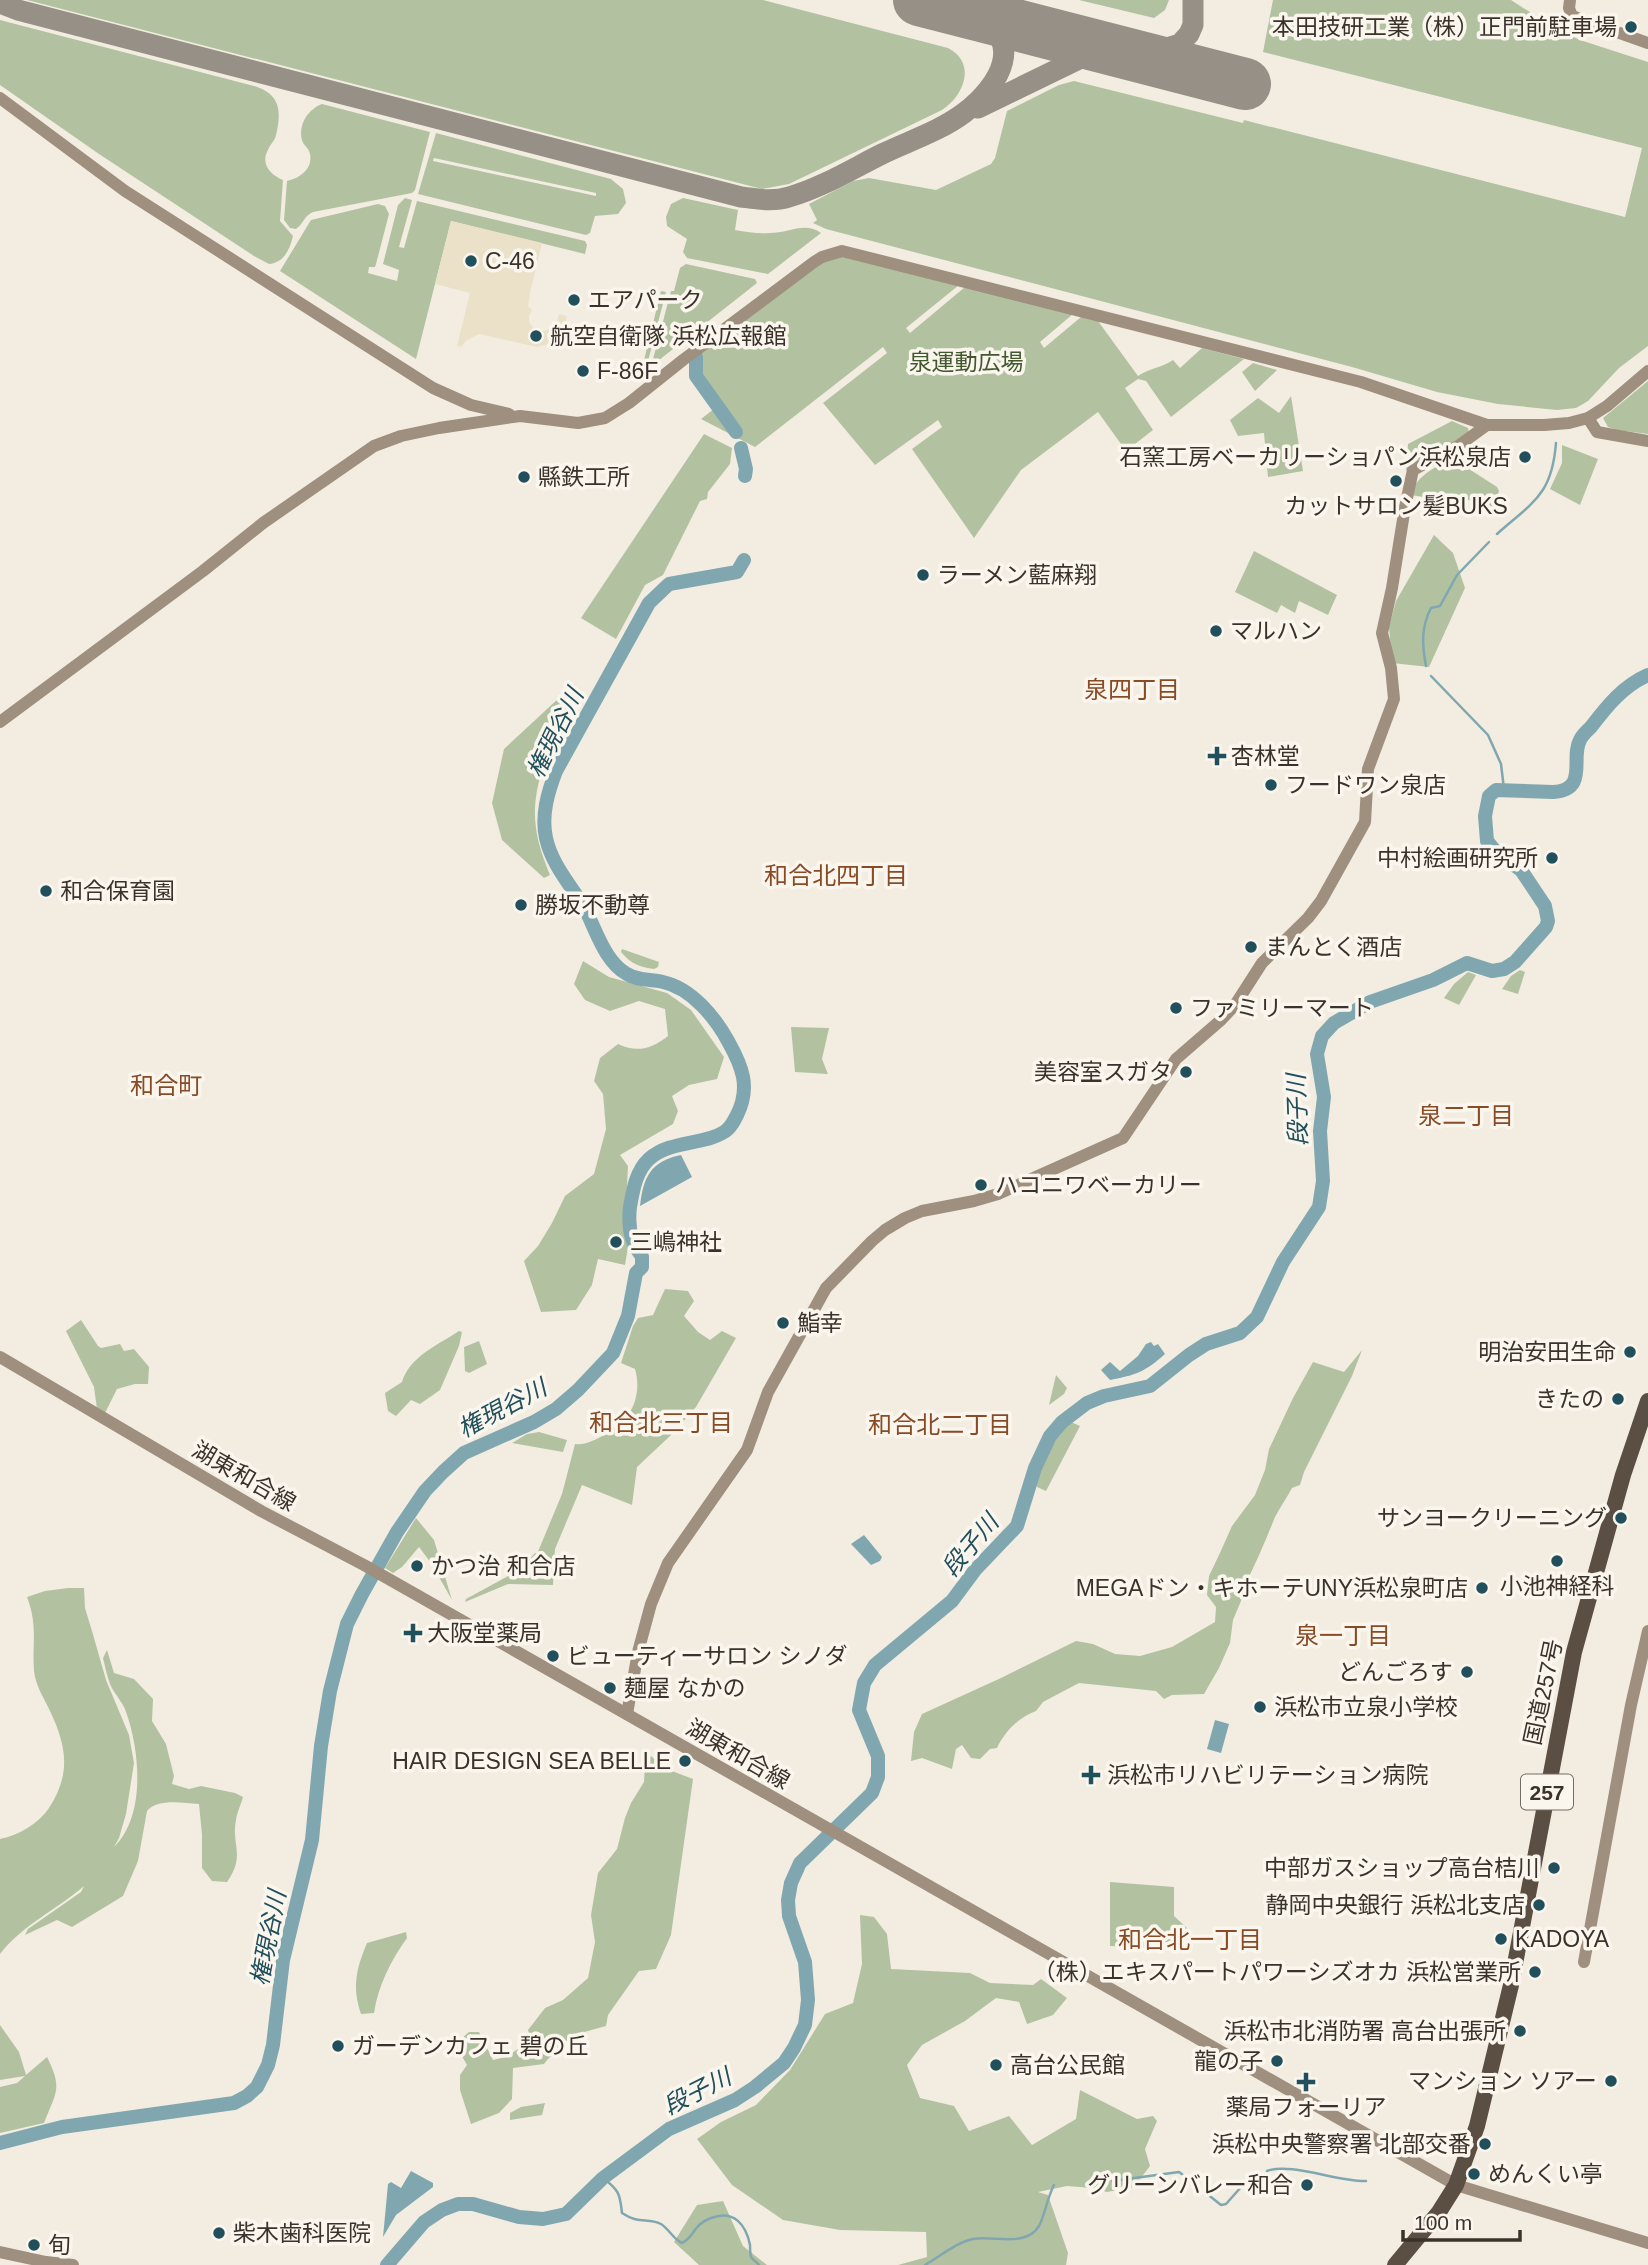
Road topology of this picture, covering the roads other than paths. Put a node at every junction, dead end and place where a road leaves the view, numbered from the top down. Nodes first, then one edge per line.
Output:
1 (1570, 0) edge
2 (1648, 43) edge
3 (0, 98) edge
4 (1648, 371) edge
5 (520, 416) junction
6 (1588, 418) junction
7 (1487, 425) junction
8 (1648, 441) edge
9 (0, 722) edge
10 (0, 1357) edge
11 (1648, 1401) edge
12 (1648, 1631) edge
13 (627, 1714) junction
14 (1584, 1962) dead end
15 (1456, 2185) junction
16 (1648, 2243) edge
17 (0, 2252) edge
18 (74, 2265) edge
19 (1395, 2265) edge

1 - 2 street
3 - 5 street
4 - 6 street
5 - 7 street
5 - 9 street
6 - 7 street
6 - 8 street
7 - 13 street
10 - 13 street, 湖東和合線
11 - 15 highway, 国道257号 / 257
12 - 14 street
13 - 15 street, 湖東和合線
15 - 16 street, 湖東和合線
15 - 19 highway, 国道257号 / 257
17 - 18 street

